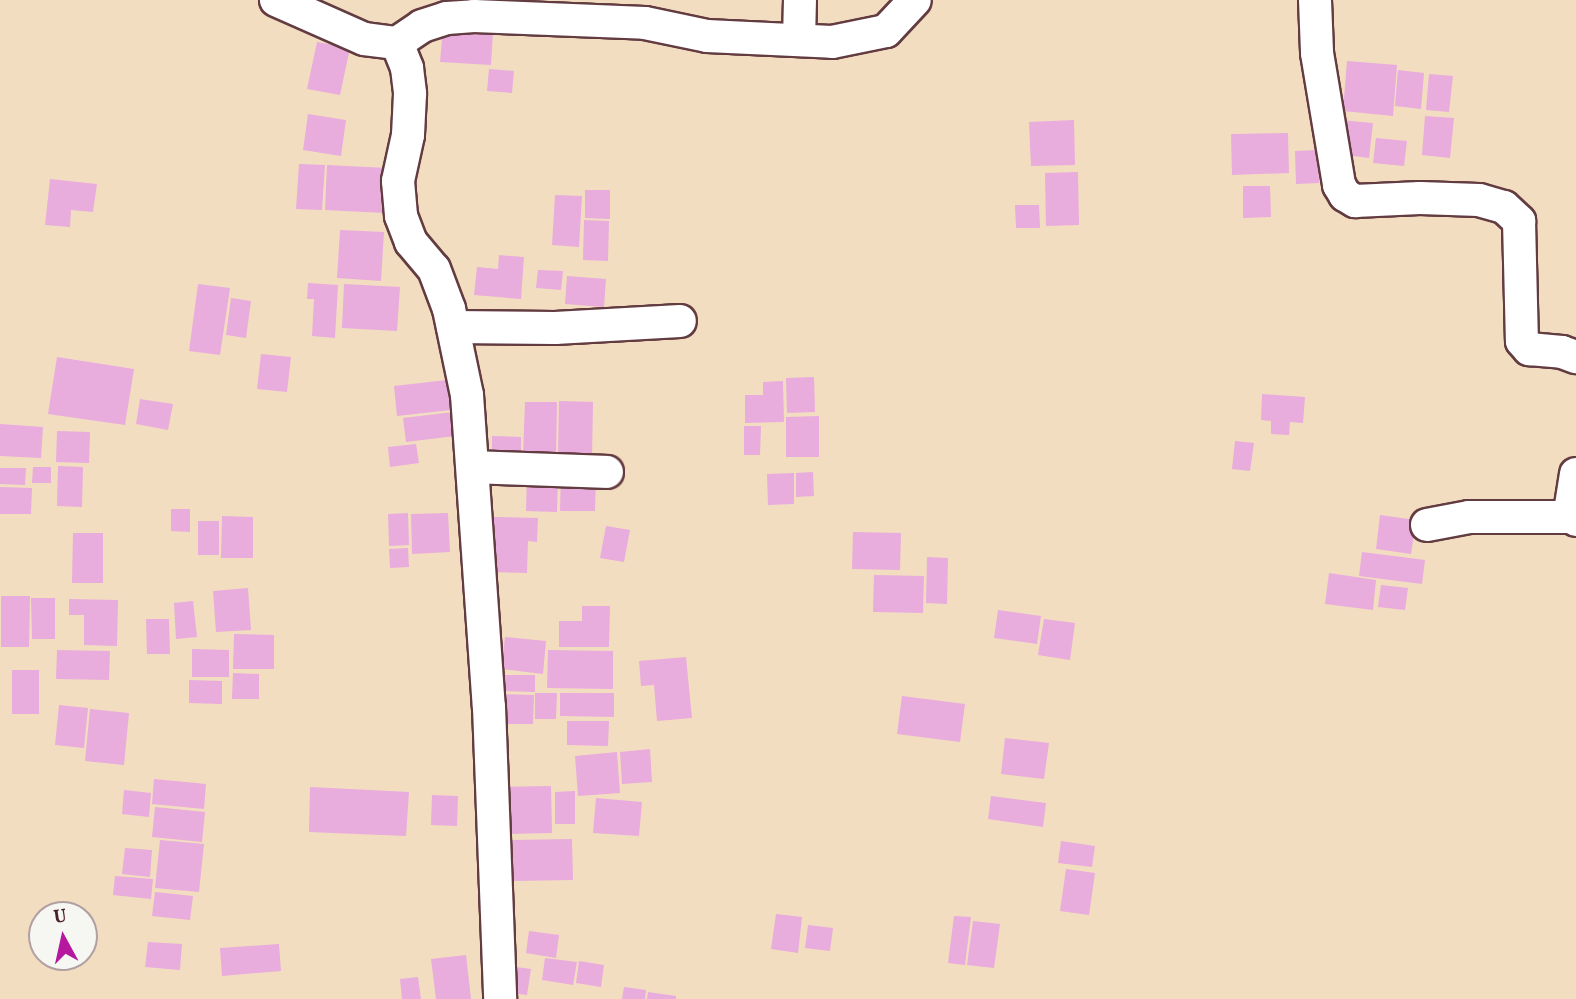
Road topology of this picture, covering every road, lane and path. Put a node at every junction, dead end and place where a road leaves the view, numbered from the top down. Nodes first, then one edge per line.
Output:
1 (276, 0) edge
2 (800, 0) edge
3 (915, 0) edge
4 (1315, 0) edge
5 (799, 40) junction
6 (397, 43) junction
7 (680, 321) dead end
8 (453, 327) junction
9 (1576, 357) edge
10 (473, 467) junction
11 (607, 472) dead end
12 (1576, 474) edge
13 (1574, 519) edge
14 (1427, 525) dead end
15 (500, 999) edge

1 - 6 street
2 - 5 street
3 - 5 street
4 - 9 street
5 - 6 street
6 - 8 street
7 - 8 street
8 - 10 street
10 - 11 street
10 - 15 street
12 - 13 street
13 - 14 street

